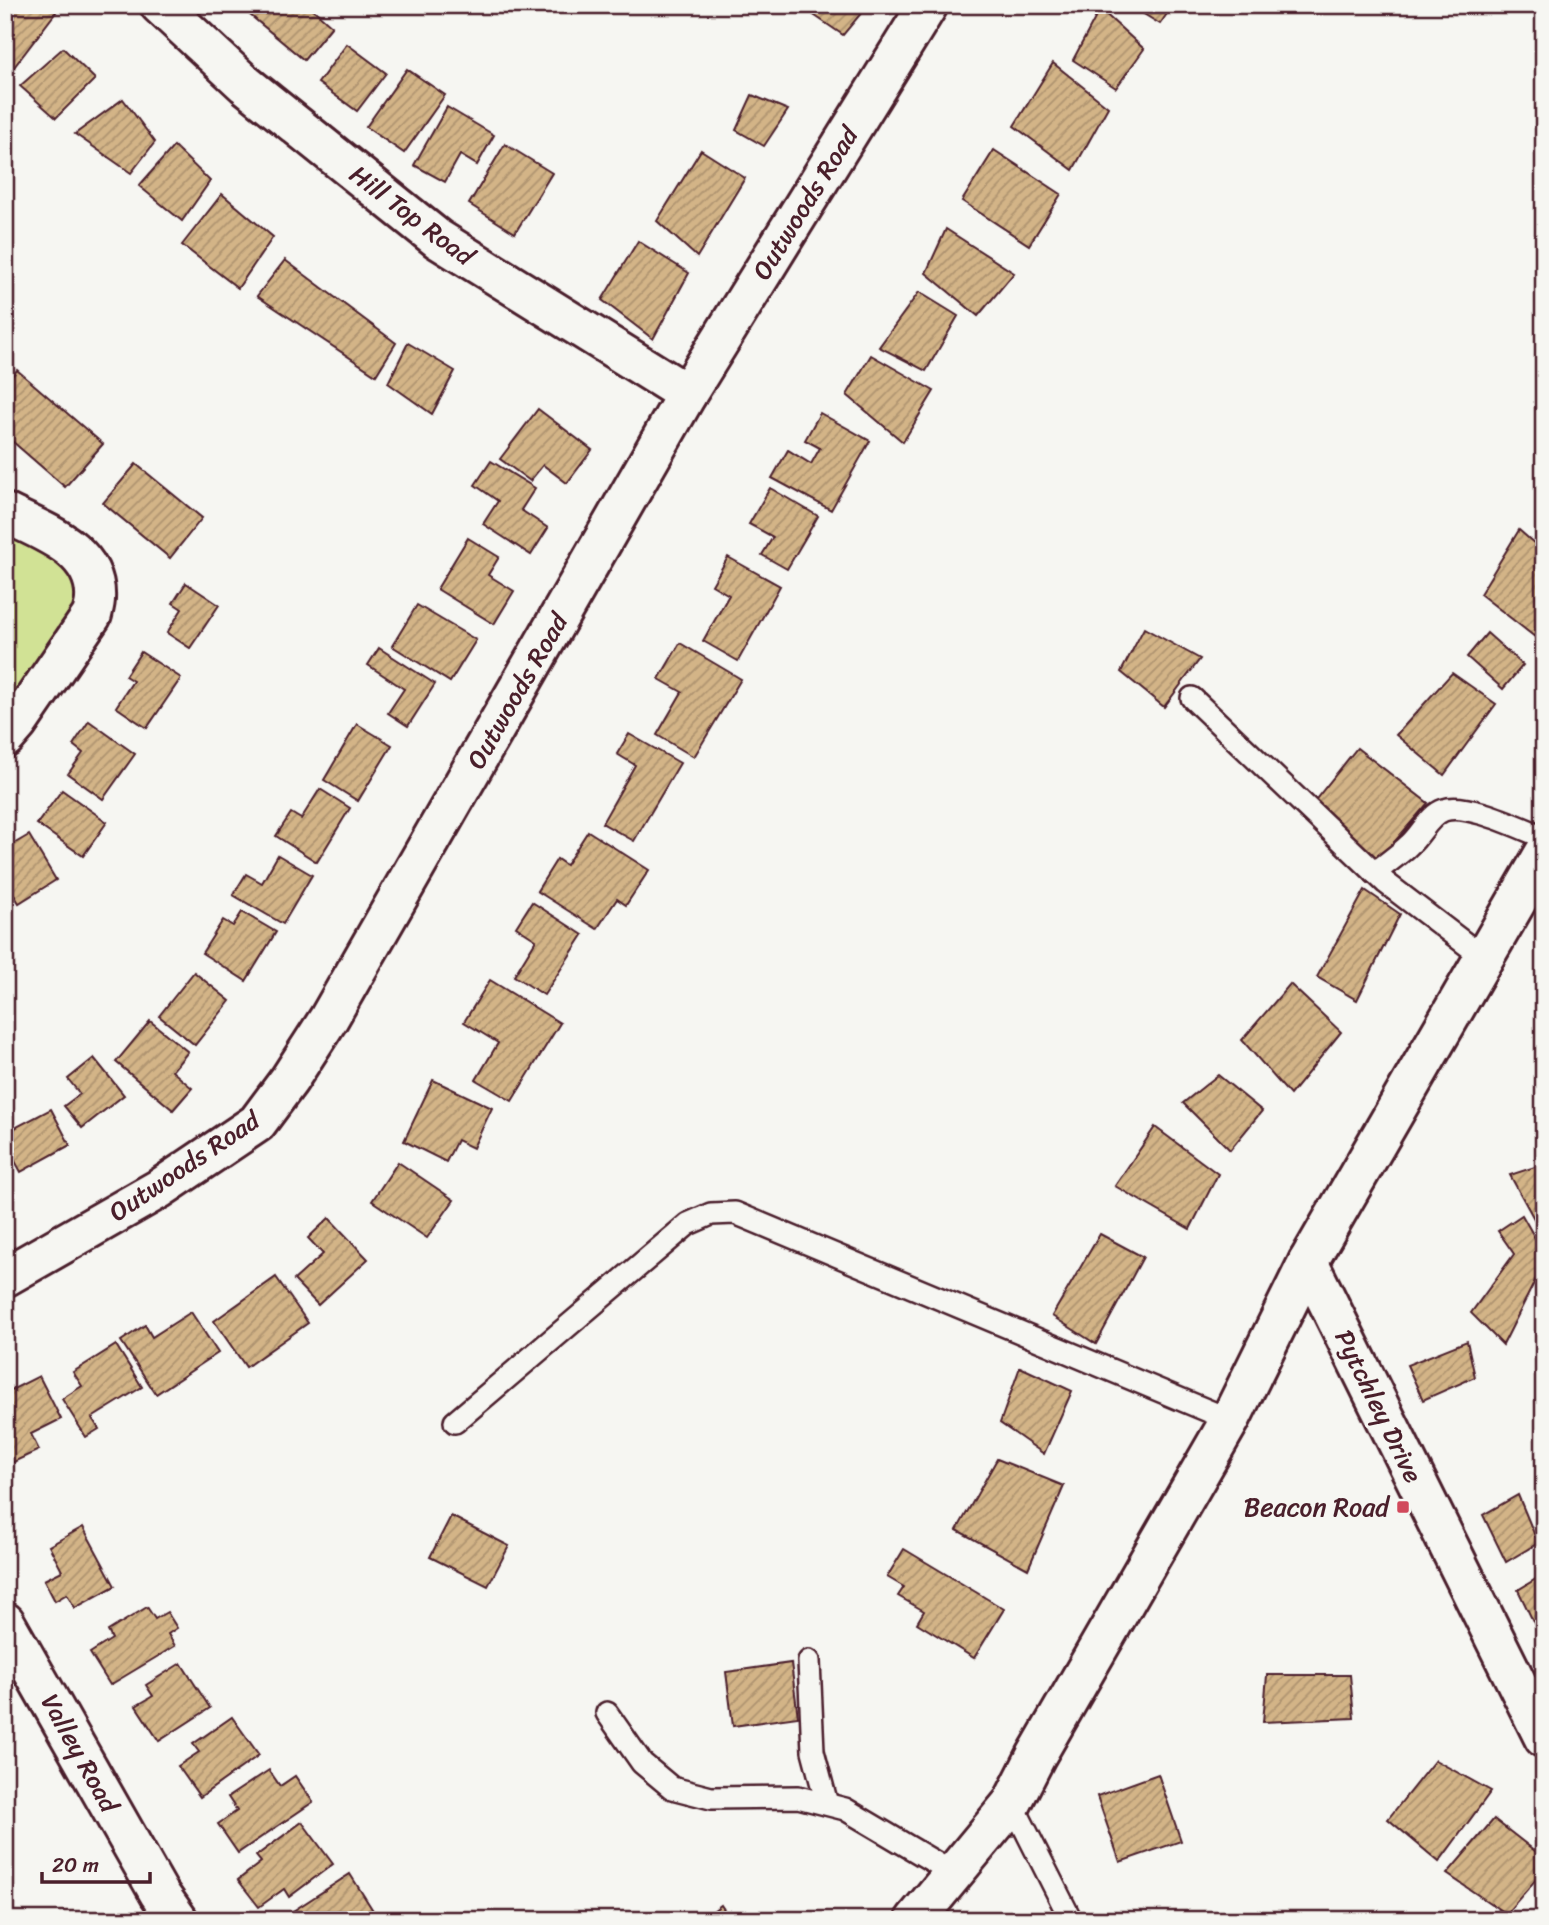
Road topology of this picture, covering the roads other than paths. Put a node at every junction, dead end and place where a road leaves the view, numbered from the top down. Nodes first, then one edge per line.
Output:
1 (160, 5) edge
2 (928, 5) edge
3 (687, 394) junction
4 (5, 513) edge
5 (1192, 698) dead end
6 (5, 738) edge
7 (1544, 837) edge
8 (1544, 854) edge
9 (1375, 873) junction
10 (1484, 958) junction
11 (1308, 1262) junction
12 (5, 1277) edge
13 (1230, 1420) junction
14 (455, 1422) dead end
15 (5, 1622) edge
16 (809, 1661) dead end
17 (607, 1713) dead end
18 (1544, 1738) edge
19 (1012, 1803) junction
20 (827, 1804) junction
21 (953, 1873) junction
22 (178, 1920) edge
23 (915, 1920) edge
24 (1071, 1920) edge

1 - 3 street, Hill Top Road
2 - 3 street, Outwoods Road
3 - 12 street, Outwoods Road
4 - 6 street
5 - 9 lane
7 - 9 lane
8 - 10 street
9 - 10 lane
10 - 11 street
11 - 13 street
11 - 18 street, Pytchley Drive
13 - 14 lane
13 - 19 street
15 - 22 street, Valley Road
16 - 20 lane
17 - 20 lane
19 - 21 street
19 - 24 lane
20 - 21 lane
21 - 23 street

